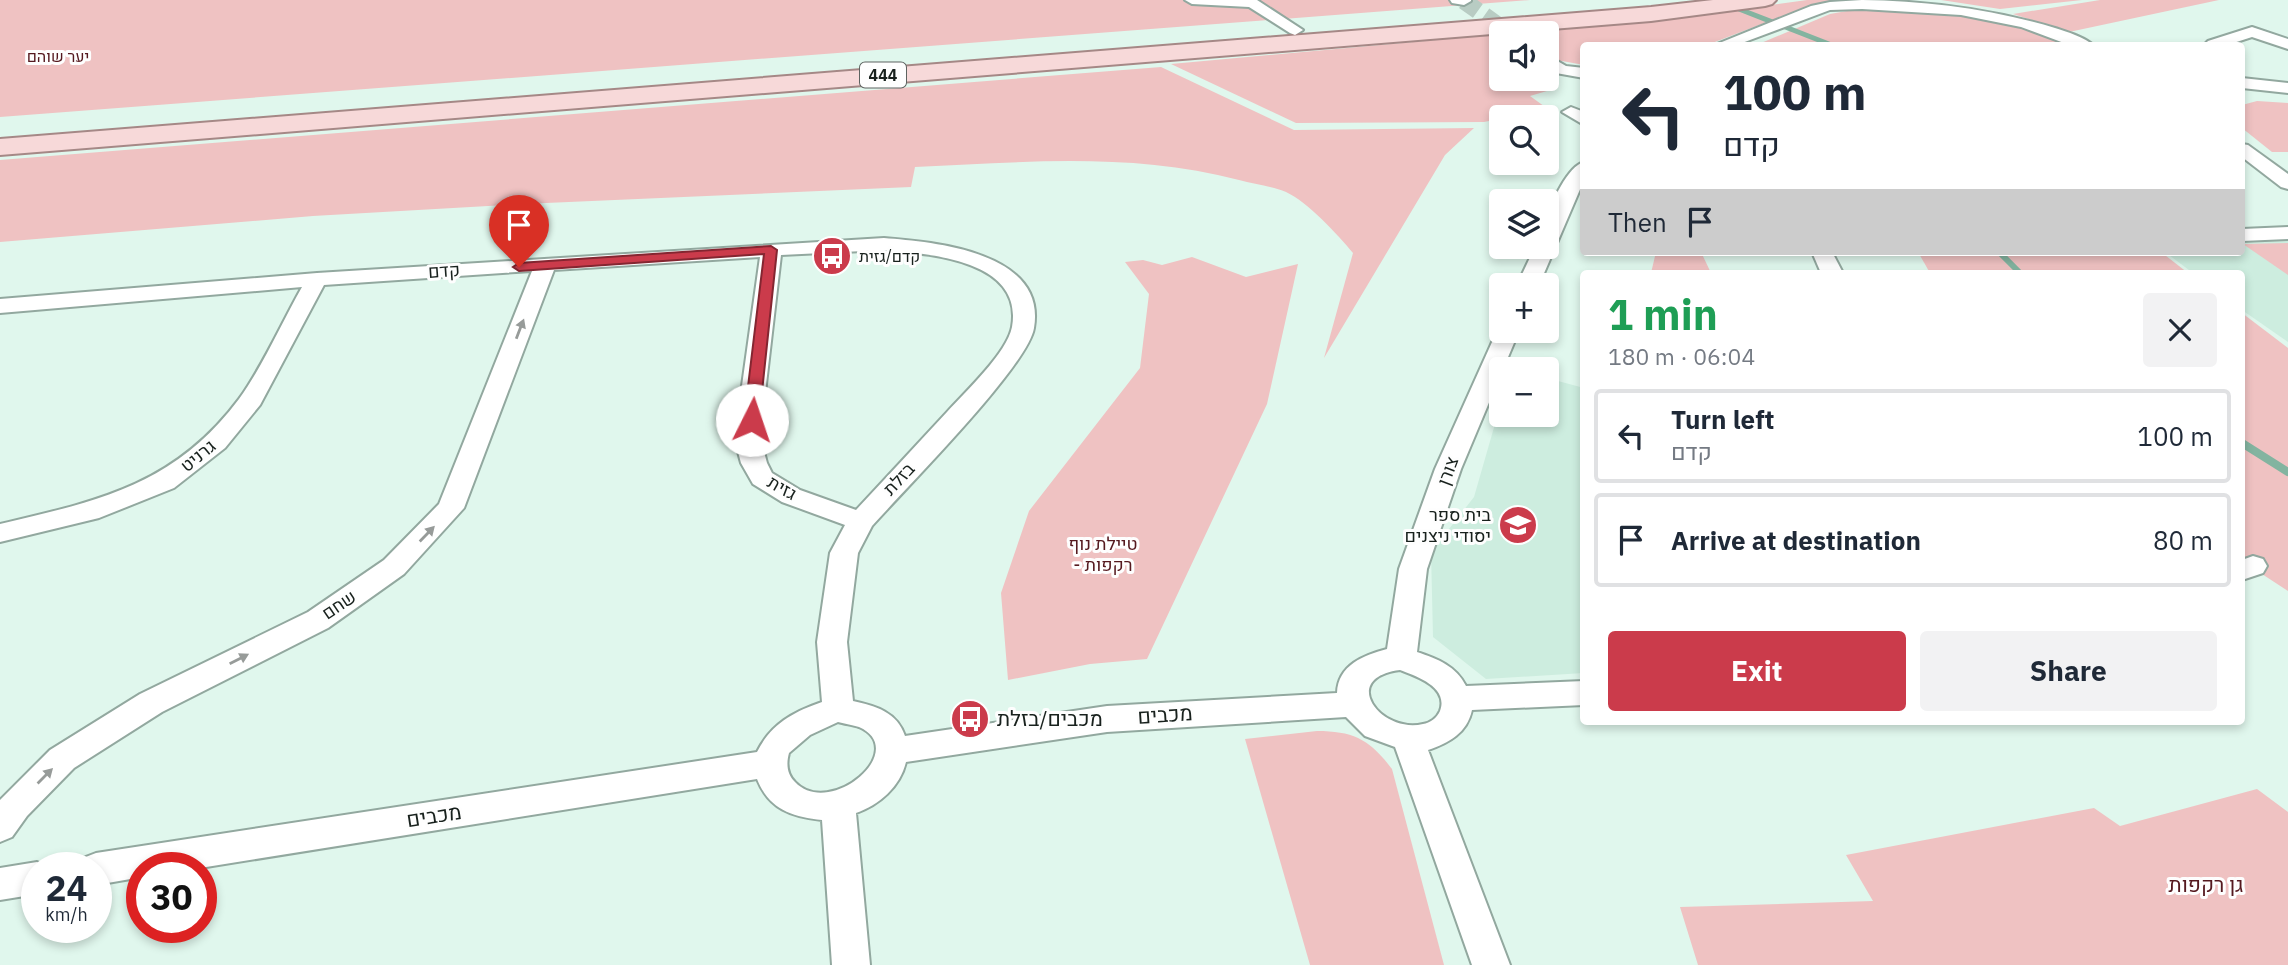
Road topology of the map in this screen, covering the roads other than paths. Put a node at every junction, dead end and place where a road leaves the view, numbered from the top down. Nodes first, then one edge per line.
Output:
1 (1192, 0) edge
2 (1457, 0) edge
3 (1677, 0) edge
4 (1765, 0) edge
5 (1464, 1) edge
6 (1295, 30) junction
7 (1730, 42) edge
8 (2078, 42) edge
9 (2220, 42) edge
10 (2288, 44) edge
11 (1559, 68) edge
12 (1580, 72) edge
13 (2245, 83) edge
14 (2288, 90) edge
15 (2245, 91) edge
16 (0, 131) edge
17 (0, 147) edge
18 (2245, 151) edge
19 (2245, 161) edge
20 (1580, 172) edge
21 (2288, 183) edge
22 (2288, 192) edge
23 (1559, 215) edge
24 (2288, 233) edge
25 (2245, 234) edge
26 (771, 250) junction
27 (545, 265) junction
28 (317, 279) junction
29 (1008, 279) joint
30 (0, 306) edge
31 (1503, 343) edge
32 (861, 521) junction
33 (0, 533) edge
34 (1401, 658) junction
35 (1580, 693) edge
36 (1457, 699) junction
37 (1355, 704) junction
38 (838, 710) junction
39 (1408, 739) junction
40 (894, 751) junction
41 (772, 763) junction
42 (838, 806) junction
43 (0, 827) edge
44 (112, 866) edge
45 (21, 881) edge
46 (0, 884) edge
47 (852, 965) edge
48 (1491, 965) edge

1 - 6 street
2 - 5 street
3 - 6 main road, 444
4 - 17 main road, 444
6 - 16 main road, 444
7 - 8 street
9 - 10 street
11 - 12 street
13 - 14 street
14 - 15 street
18 - 21 street
19 - 22 street
20 - 23 street
24 - 25 street
26 - 27 street, קדם
26 - 29 street, קדם
26 - 32 street, גזית
27 - 28 street, קדם
43 -> 27 street, שחם
28 - 30 street, קדם
28 - 33 street, גרניט
29 - 32 street, בזלת
31 - 34 street, צורן
32 - 38 street, בזלת
34 - 36 street
34 - 37 street
35 - 36 street
36 - 39 street
37 - 39 street
37 - 40 street, מכבים
38 - 40 street
38 - 41 street
39 - 48 street
40 - 42 street
41 - 42 street
41 - 44 street, מכבים
42 - 47 street
45 - 46 street

